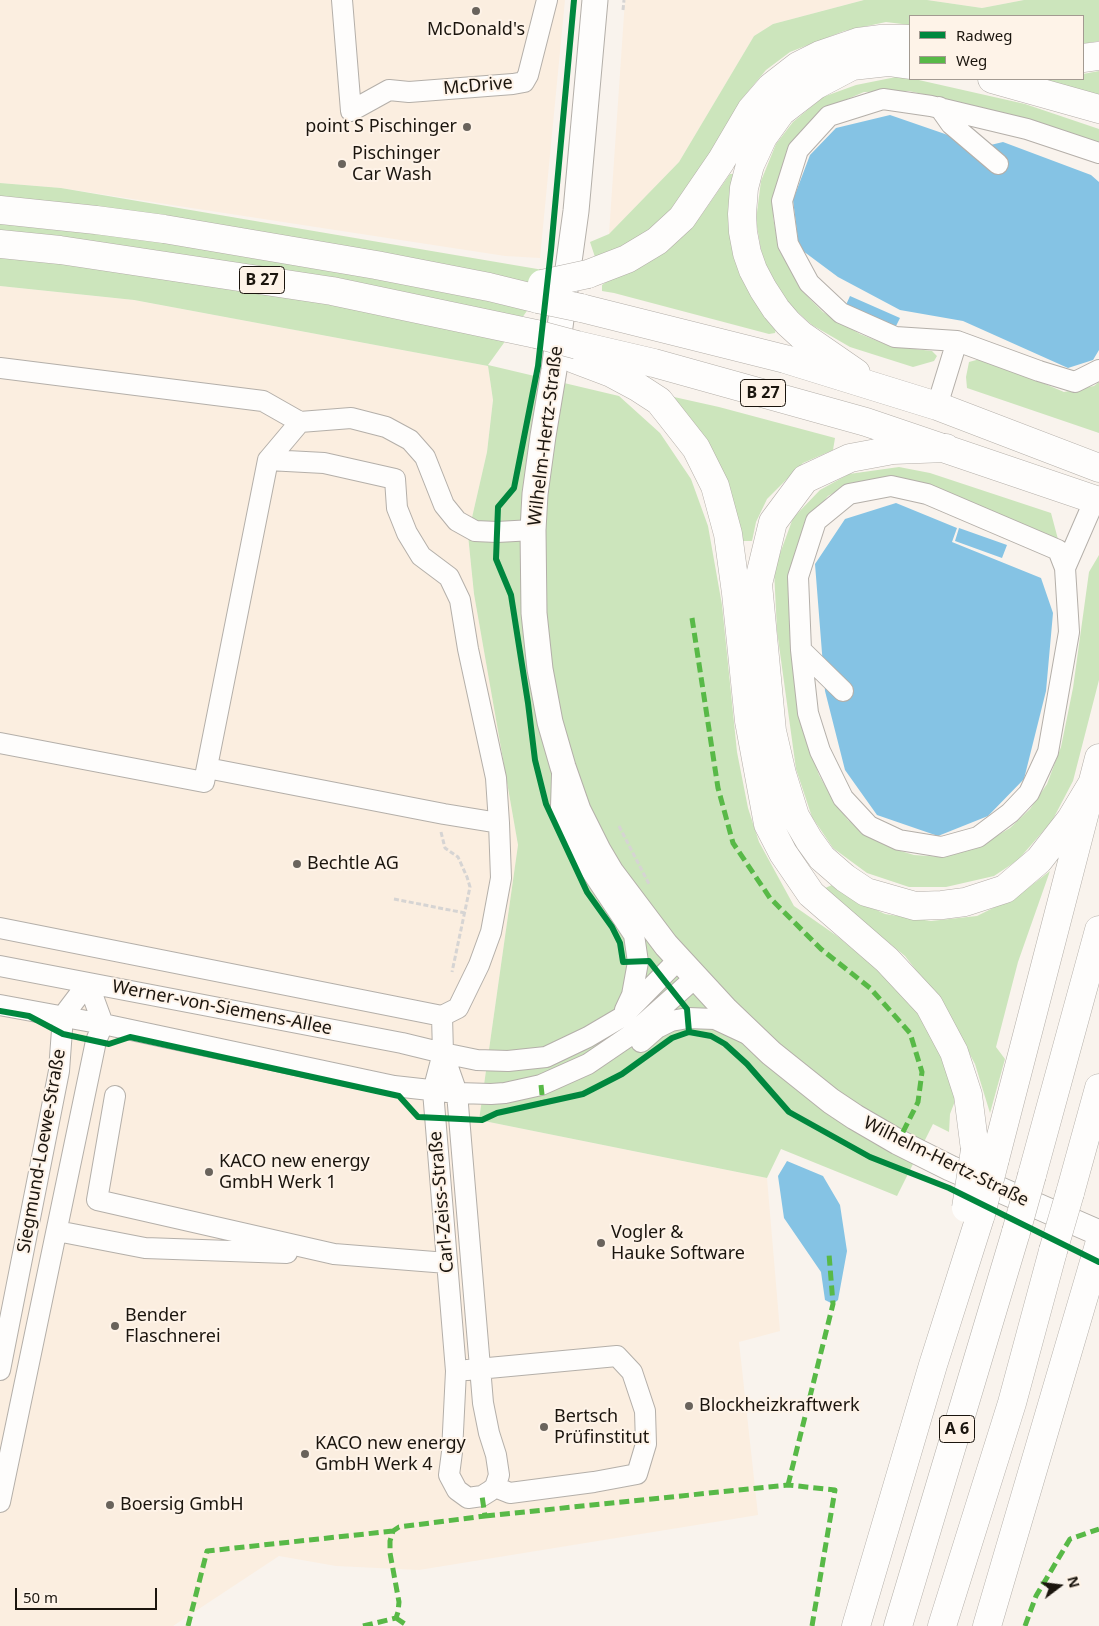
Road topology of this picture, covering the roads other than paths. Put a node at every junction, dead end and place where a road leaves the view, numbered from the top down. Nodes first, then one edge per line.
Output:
1 (342, 0) edge
2 (547, 0) edge
3 (595, 0) edge
4 (909, 39) edge
5 (1099, 56) edge
6 (1084, 58) edge
7 (909, 64) edge
8 (996, 80) edge
9 (939, 107) junction
10 (1099, 109) edge
11 (1099, 153) edge
12 (998, 164) dead end
13 (0, 210) edge
14 (0, 244) edge
15 (540, 291) junction
16 (957, 341) junction
17 (576, 352) junction
18 (0, 368) edge
19 (1099, 370) edge
20 (877, 389) junction
21 (937, 406) junction
22 (300, 422) junction
23 (946, 448) junction
24 (268, 460) junction
25 (1099, 468) edge
26 (1097, 500) edge
27 (533, 530) junction
28 (1065, 568) junction
29 (801, 650) junction
30 (842, 691) dead end
31 (0, 743) edge
32 (563, 767) junction
33 (207, 768) junction
34 (1096, 771) edge
35 (499, 823) junction
36 (0, 928) edge
37 (1099, 930) edge
38 (679, 959) junction
39 (0, 966) edge
40 (696, 977) junction
41 (88, 983) junction
42 (0, 1005) edge
43 (63, 1016) junction
44 (442, 1016) junction
45 (622, 1016) junction
46 (103, 1024) junction
47 (754, 1037) junction
48 (443, 1053) junction
49 (541, 1085) junction
50 (1099, 1088) edge
51 (433, 1091) junction
52 (457, 1094) junction
53 (115, 1096) dead end
54 (985, 1154) junction
55 (57, 1231) junction
56 (1099, 1233) edge
57 (334, 1254) junction
58 (1097, 1258) edge
59 (447, 1263) junction
60 (8, 1282) edge
61 (45, 1288) junction
62 (12, 1308) junction
63 (39, 1315) junction
64 (480, 1369) junction
65 (0, 1370) edge
66 (456, 1371) junction
67 (495, 1487) junction
68 (0, 1502) edge
69 (856, 1626) edge
70 (898, 1626) edge
71 (942, 1626) edge
72 (987, 1626) edge

1 - 2 street, McDrive
3 - 27 main road, Wilhelm-Hertz-Straße
4 - 15 highway, bridge
5 - 6 highway
7 - 20 highway
8 - 10 highway
9 - 11 street
9 - 12 street
9 - 16 street
13 - 15 highway, B 27
14 - 17 highway, B 27, bridge
15 - 20 highway, B 27, bridge
16 - 19 street
16 - 21 street
17 - 23 highway, B 27
17 - 54 highway
18 - 22 street
20 - 21 highway, B 27
21 - 25 highway, B 27
22 - 24 street
22 - 27 street
23 - 26 highway, B 27
23 - 34 highway
24 - 33 street
24 - 35 street
26 - 28 street
27 - 32 main road, Wilhelm-Hertz-Straße
28 - 29 street
28 - 29 street
29 - 30 street
31 - 33 street
32 - 38 main road, Wilhelm-Hertz-Straße
32 - 45 street
33 - 35 street
34 - 54 highway
35 - 44 street
36 - 44 street
37 - 70 highway, A 6, bridge
38 - 40 main road, Wilhelm-Hertz-Straße
38 - 45 street, Werner-von-Siemens-Allee
39 - 41 street, Werner-von-Siemens-Allee
40 - 47 main road, Wilhelm-Hertz-Straße
40 - 49 street
41 - 43 street
41 - 46 street
41 - 48 street, Werner-von-Siemens-Allee
42 - 43 street
43 - 46 street
43 - 60 street, Siegmund-Loewe-Straße
44 - 48 street
45 - 48 street, Werner-von-Siemens-Allee
46 - 51 street
46 - 55 street, Siegmund-Loewe-Straße
47 - 49 street
47 - 56 main road, Wilhelm-Hertz-Straße
48 - 51 street, Carl-Zeiss-Straße
48 - 52 street, Carl-Zeiss-Straße
49 - 52 street
50 - 71 highway, A 6, bridge
51 - 52 street
51 - 59 street, Carl-Zeiss-Straße
52 - 64 street, Carl-Zeiss-Straße
53 - 57 street
54 - 69 highway, bridge
55 - 57 street
55 - 61 street, Siegmund-Loewe-Straße
57 - 59 street
58 - 72 highway
59 - 66 street, Carl-Zeiss-Straße
60 - 61 street
60 - 62 street, Siegmund-Loewe-Straße
61 - 63 street, Siegmund-Loewe-Straße
62 - 63 street
62 - 65 street, Siegmund-Loewe-Straße
63 - 68 street, Siegmund-Loewe-Straße
64 - 66 street
64 - 67 street, Carl-Zeiss-Straße
64 - 67 street
66 - 67 street, Carl-Zeiss-Straße

